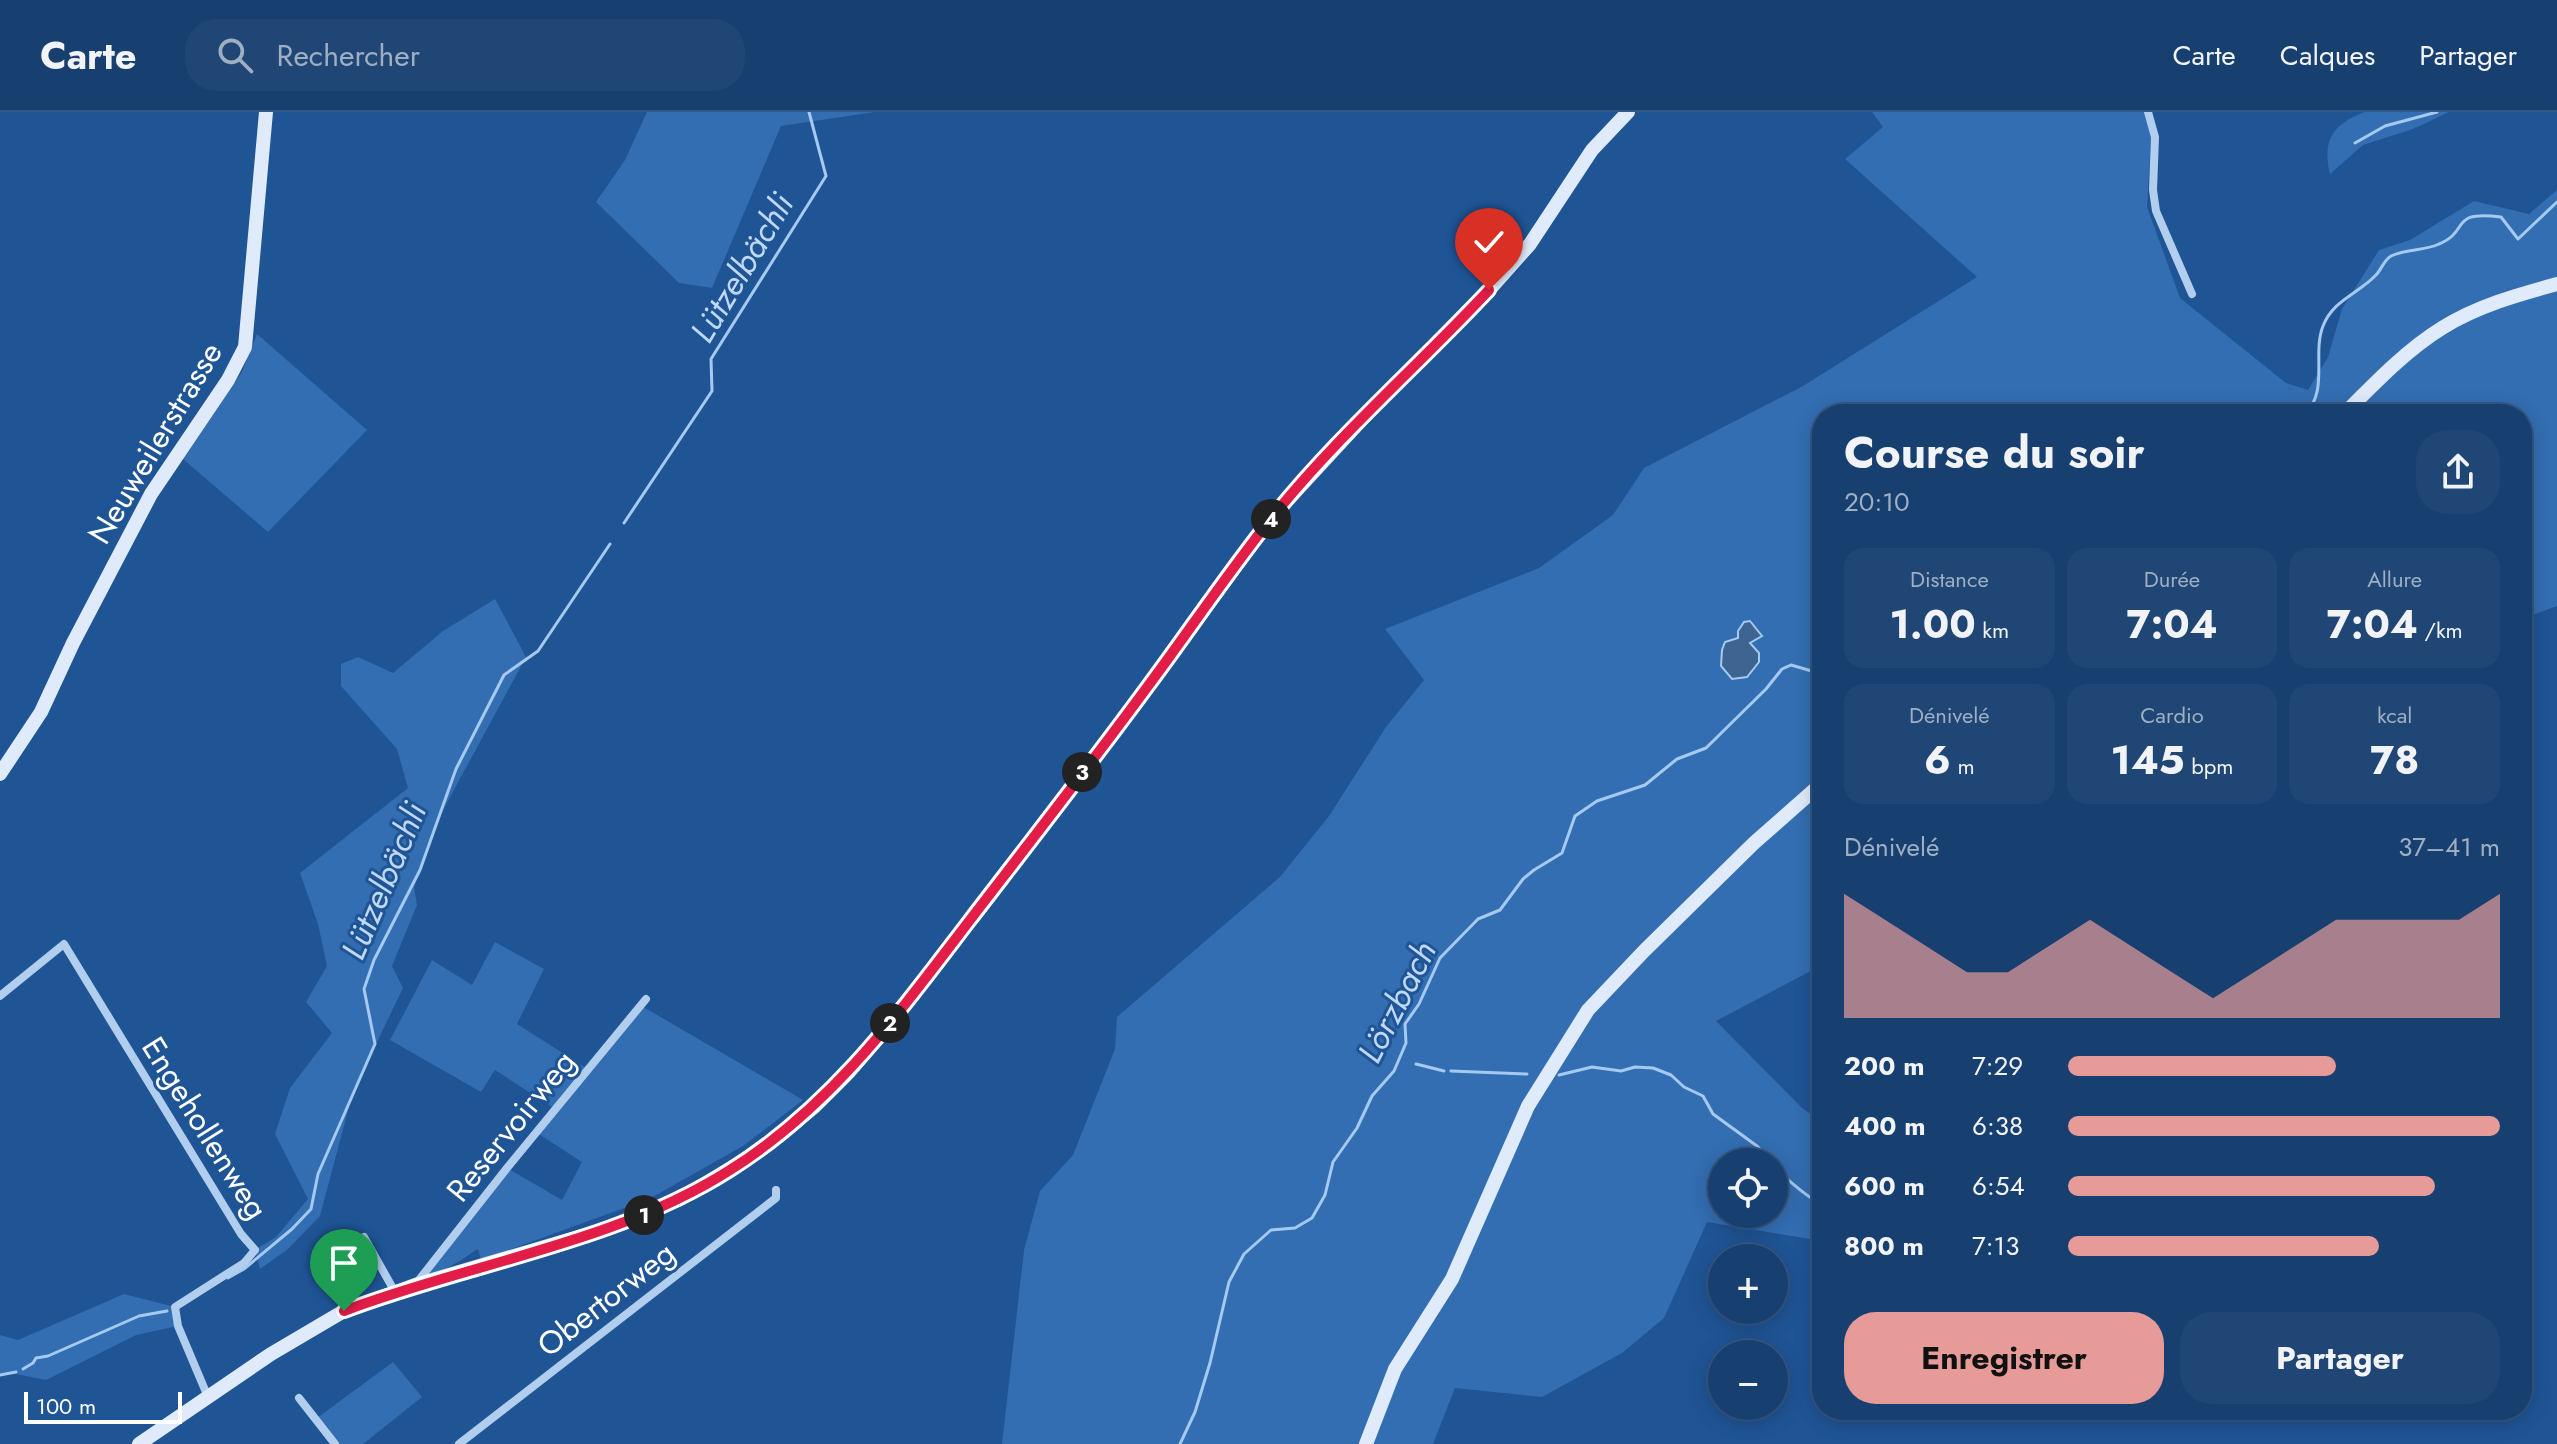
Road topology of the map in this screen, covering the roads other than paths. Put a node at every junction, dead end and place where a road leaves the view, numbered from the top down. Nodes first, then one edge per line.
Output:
1 (266, 112) edge
2 (1628, 112) edge
3 (2148, 112) edge
4 (2557, 284) edge
5 (2192, 294) dead end
6 (2354, 404) edge
7 (0, 774) edge
8 (1812, 792) edge
9 (0, 996) edge
10 (646, 999) dead end
11 (776, 1190) dead end
12 (364, 1237) dead end
13 (415, 1285) junction
14 (395, 1292) junction
15 (208, 1397) junction
16 (299, 1398) dead end
17 (139, 1444) edge
18 (335, 1444) edge
19 (459, 1444) edge
20 (1366, 1444) edge

1 - 7 street, Neuweilerstrasse
2 - 13 street
3 - 5 street
4 - 6 street
8 - 20 street
9 - 15 street, Engehollenweg
10 - 13 street, Reservoirweg
11 - 19 street, Obertorweg
12 - 14 street
13 - 14 street
14 - 15 street
15 - 17 street
16 - 18 street

